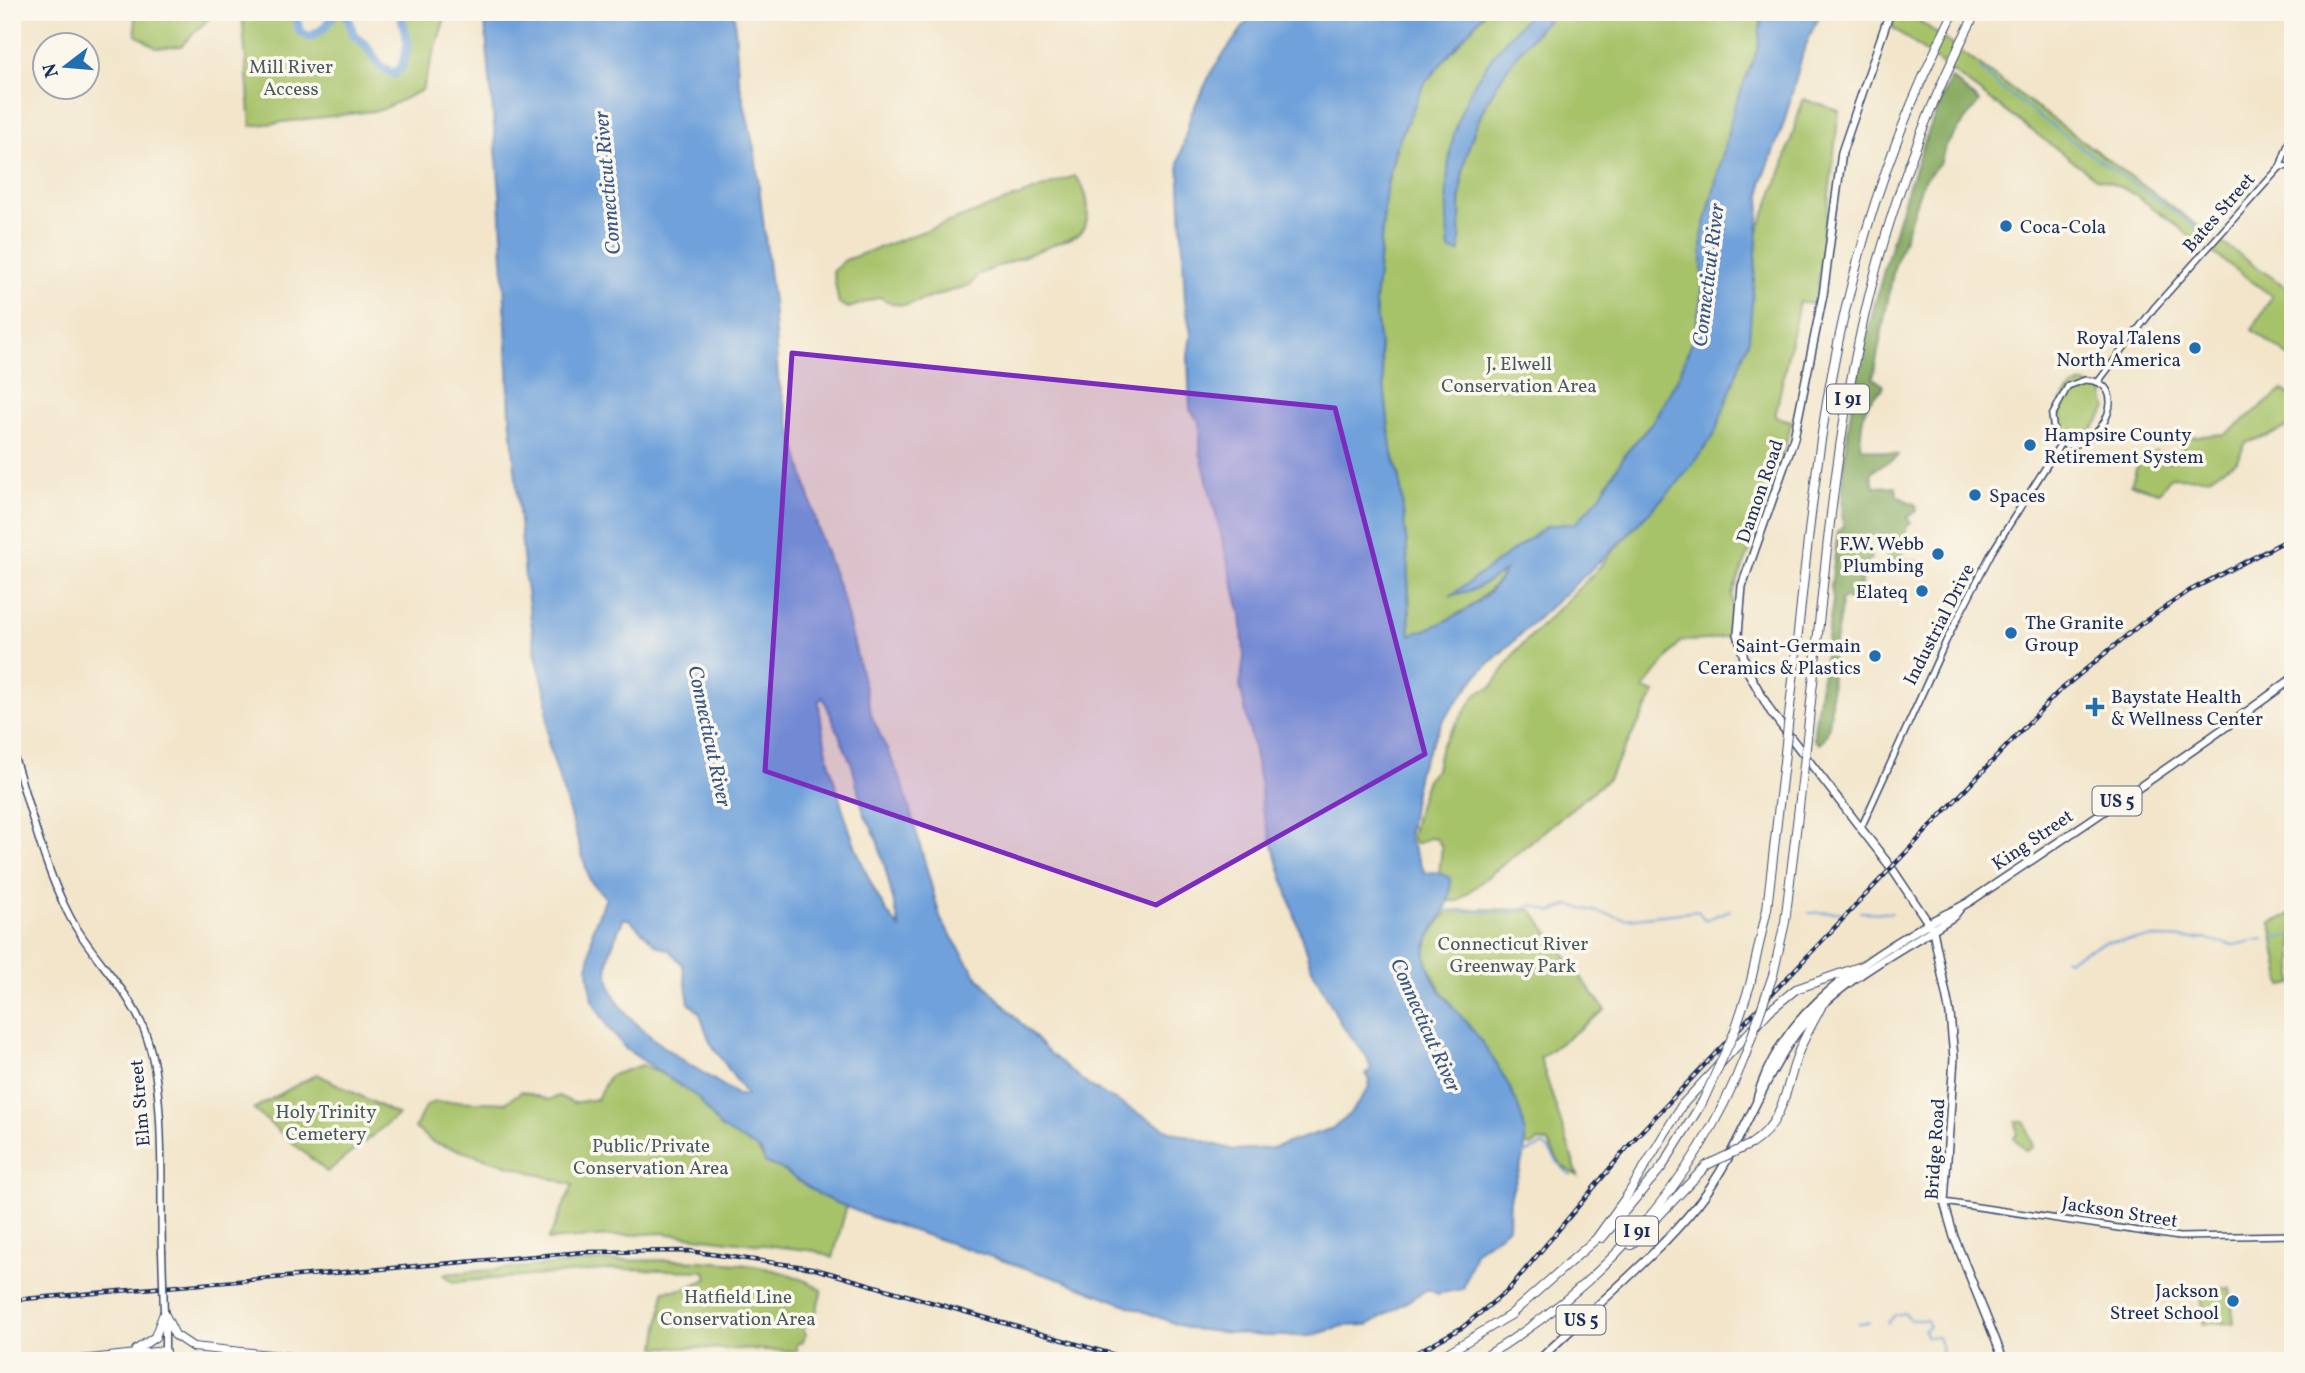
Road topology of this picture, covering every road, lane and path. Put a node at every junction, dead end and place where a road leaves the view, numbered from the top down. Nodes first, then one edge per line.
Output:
1 (1890, 12) edge
2 (1954, 12) edge
3 (1976, 12) edge
4 (2293, 130) edge
5 (2293, 166) edge
6 (2280, 167) junction
7 (2098, 382) junction
8 (2061, 443) junction
9 (2293, 678) edge
10 (12, 751) edge
11 (1861, 828) junction
12 (1931, 926) junction
13 (1862, 966) junction
14 (1821, 1007) junction
15 (1757, 1099) junction
16 (1944, 1202) junction
17 (2293, 1235) edge
18 (1594, 1276) junction
19 (164, 1313) junction
20 (1509, 1317) junction
21 (193, 1347) junction
22 (165, 1349) junction
23 (128, 1353) junction
24 (71, 1361) edge
25 (165, 1361) edge
26 (329, 1361) edge
27 (1434, 1361) edge
28 (1478, 1361) edge
29 (1538, 1361) edge
30 (2004, 1361) edge

1 - 11 main road, Damon Road
2 - 20 highway, I 91, bridge
3 - 18 highway, I 91, bridge
4 - 6 street
5 - 6 street
6 - 7 street, Bates Street
7 - 8 street
7 - 8 street
8 - 11 street, Industrial Drive
9 - 12 main road, King Street / US 5
10 - 19 main road, Elm Street, bridge
11 - 12 main road, Damon Road
12 - 13 main road, US 5
12 - 14 main road, US 5
12 - 16 main road, Bridge Road
13 - 15 main road, US 5
13 - 20 highway
14 - 15 main road, US 5
14 - 18 highway, bridge
15 - 29 main road, US 5
16 - 17 street, Jackson Street
16 - 30 main road, Bridge Road
18 - 28 highway, I 91
19 - 21 highway
19 - 22 main road, Elm Street
19 - 23 highway
20 - 27 highway, I 91
21 - 22 highway
21 - 26 highway
22 - 23 highway
22 - 25 main road, Elm Street
23 - 24 highway

